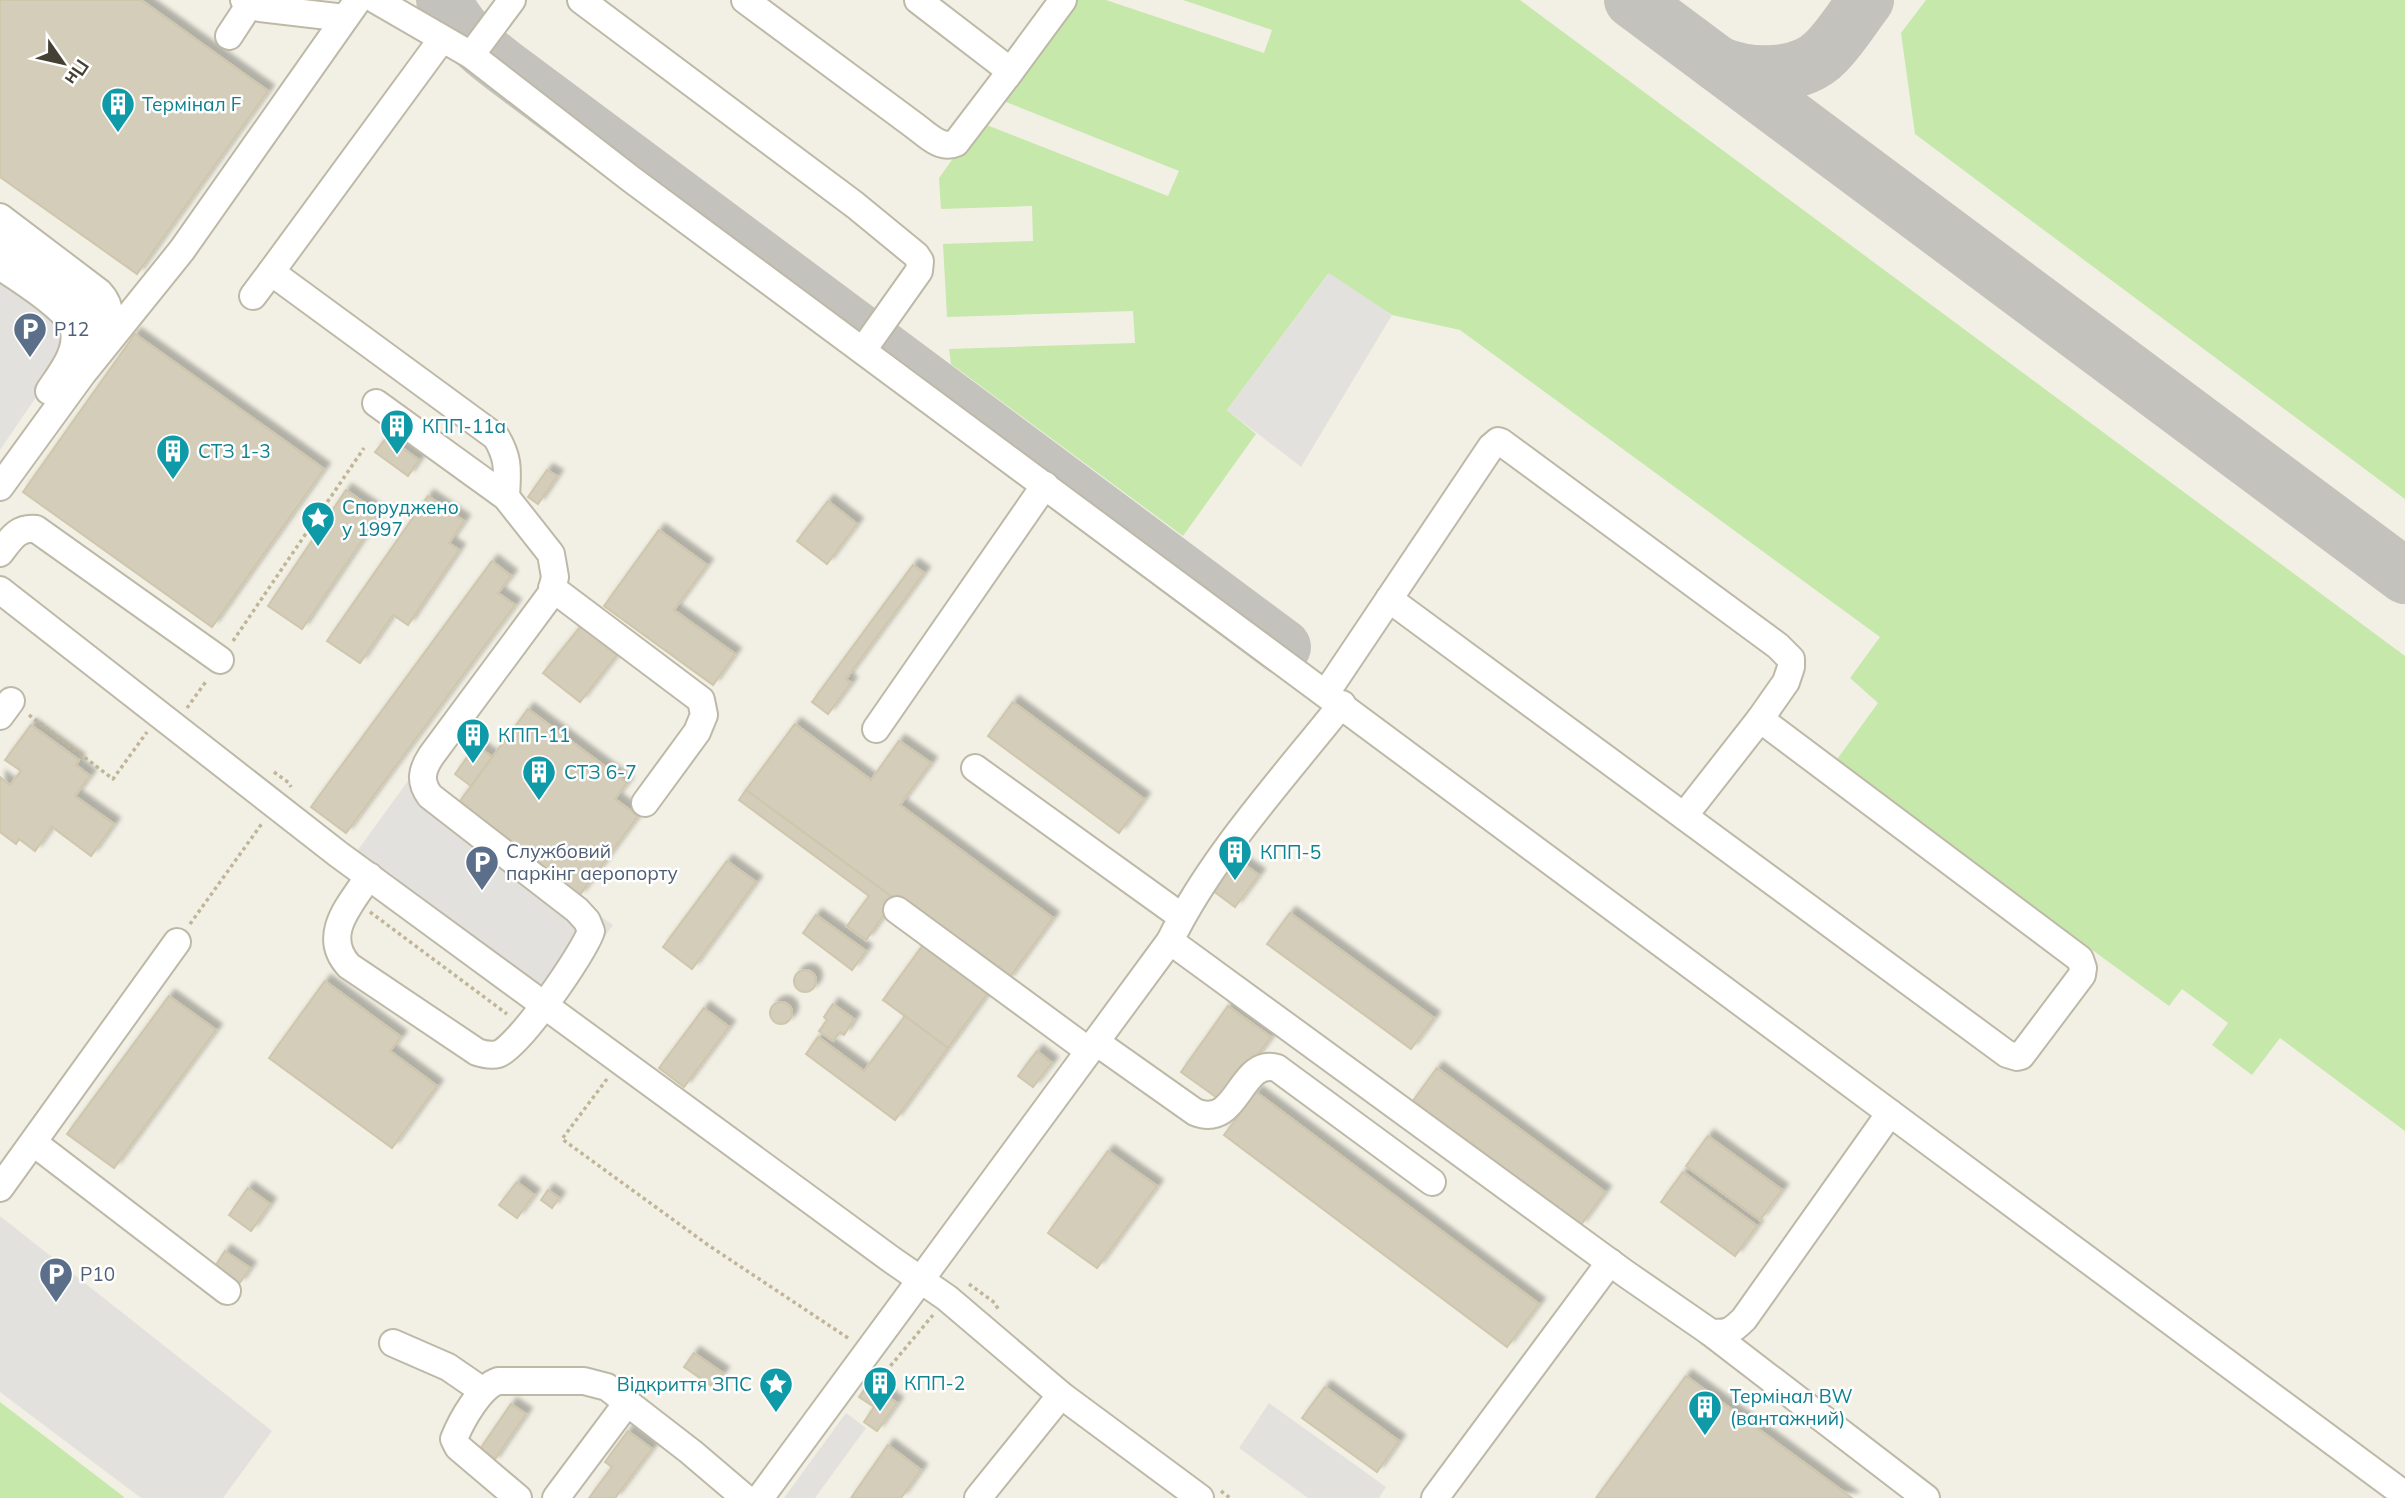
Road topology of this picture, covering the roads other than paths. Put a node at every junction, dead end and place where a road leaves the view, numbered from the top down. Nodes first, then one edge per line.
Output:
1 (376, 0) edge
2 (512, 0) edge
3 (581, 0) edge
4 (745, 0) edge
5 (918, 0) edge
6 (1063, 0) edge
7 (247, 2) edge
8 (351, 9) edge
9 (229, 36) dead end
10 (442, 39) junction
11 (471, 55) junction
12 (1007, 76) junction
13 (0, 217) edge
14 (0, 242) edge
15 (0, 267) edge
16 (271, 272) junction
17 (253, 296) dead end
18 (863, 350) junction
19 (83, 373) junction
20 (376, 403) dead end
21 (0, 465) edge
22 (1045, 485) junction
23 (0, 487) edge
24 (506, 498) junction
25 (0, 553) edge
26 (552, 588) junction
27 (0, 590) edge
28 (1389, 599) junction
29 (220, 660) road end
30 (1334, 699) junction
31 (1760, 719) junction
32 (876, 729) dead end
33 (975, 768) dead end
34 (645, 803) dead end
35 (1684, 816) junction
36 (369, 876) junction
37 (897, 910) dead end
38 (1182, 917) junction
39 (1170, 941) junction
40 (177, 942) road end
41 (544, 1003) junction
42 (1093, 1046) junction
43 (1891, 1113) junction
44 (34, 1143) junction
45 (1432, 1182) dead end
46 (0, 1188) edge
47 (1610, 1262) junction
48 (921, 1280) junction
49 (227, 1291) dead end
50 (1710, 1332) junction
51 (393, 1343) dead end
52 (483, 1391) junction
53 (1061, 1395) junction
54 (628, 1403) junction
55 (2405, 1495) edge
56 (517, 1498) edge
57 (556, 1498) edge
58 (745, 1498) edge
59 (760, 1498) edge
60 (978, 1498) edge
61 (1200, 1498) edge
62 (1435, 1498) edge
63 (1926, 1498) edge

1 - 10 lane
2 - 11 lane
3 - 18 lane
4 - 12 lane
5 - 12 lane
6 - 12 lane
7 - 8 lane
7 - 9 lane
8 - 19 lane
10 - 11 lane
10 - 16 lane
11 - 18 lane
13 - 19 lane
14 - 19 lane
15 - 21 lane
16 - 17 lane
16 - 24 lane
18 - 22 lane
19 - 23 lane
20 - 24 lane
22 - 30 lane
22 - 32 lane
24 - 26 lane
25 - 29 lane
26 - 34 lane
26 - 41 lane
27 - 36 lane
28 - 30 lane
28 - 31 lane
28 - 35 lane
30 - 38 lane
30 - 43 lane
31 - 35 lane
31 - 35 lane
33 - 38 lane
36 - 41 lane
36 - 41 lane
37 - 42 lane
38 - 39 lane
39 - 42 lane
39 - 47 lane
40 - 44 lane
41 - 48 lane
42 - 45 lane
42 - 48 lane
43 - 50 lane
43 - 55 lane
44 - 46 lane
44 - 49 lane
47 - 50 lane
47 - 62 lane
48 - 53 lane
48 - 59 lane
50 - 63 lane
51 - 52 lane
52 - 54 lane
52 - 56 lane
53 - 60 lane
53 - 61 lane
54 - 57 lane
54 - 58 lane

